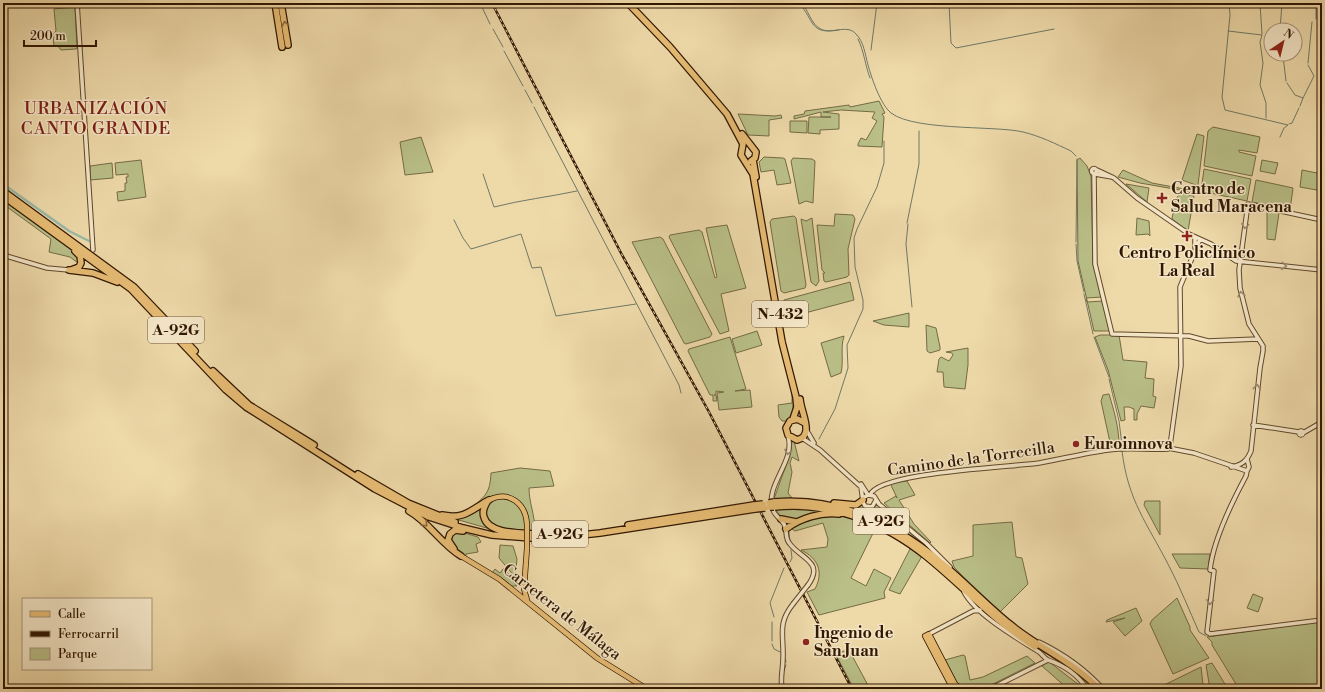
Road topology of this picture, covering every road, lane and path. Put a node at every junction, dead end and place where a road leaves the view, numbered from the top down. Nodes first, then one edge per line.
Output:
1 (77, 3) edge
2 (274, 3) edge
3 (281, 3) edge
4 (628, 3) edge
5 (633, 3) edge
6 (752, 148) junction
7 (743, 149) junction
8 (753, 160) junction
9 (745, 161) junction
10 (3, 191) edge
11 (3, 196) edge
12 (1322, 220) edge
13 (52, 226) junction
14 (64, 240) junction
15 (1197, 241) junction
16 (93, 250) junction
17 (3, 255) edge
18 (1240, 263) junction
19 (110, 268) junction
20 (69, 270) junction
21 (1322, 270) edge
22 (131, 289) junction
23 (1180, 335) junction
24 (1258, 339) junction
25 (793, 419) junction
26 (1322, 422) edge
27 (805, 423) junction
28 (1253, 426) junction
29 (807, 431) junction
30 (788, 435) junction
31 (802, 438) junction
32 (1170, 447) junction
33 (1243, 462) junction
34 (1231, 467) junction
35 (1245, 470) junction
36 (865, 488) junction
37 (874, 489) junction
38 (383, 490) junction
39 (872, 496) junction
40 (863, 499) junction
41 (489, 500) junction
42 (394, 501) junction
43 (807, 502) junction
44 (769, 505) junction
45 (754, 507) junction
46 (853, 516) junction
47 (781, 520) junction
48 (800, 521) junction
49 (786, 529) junction
50 (547, 535) junction
51 (492, 536) junction
52 (461, 556) junction
53 (523, 587) junction
54 (966, 588) junction
55 (512, 589) junction
56 (519, 595) junction
57 (529, 603) junction
58 (974, 604) junction
59 (981, 610) junction
60 (973, 611) junction
61 (988, 612) junction
62 (990, 619) junction
63 (1322, 620) edge
64 (927, 635) joint
65 (1045, 652) junction
66 (1052, 657) junction
67 (1042, 663) junction
68 (1062, 665) junction
69 (953, 686) edge
70 (646, 689) edge
71 (782, 689) edge
72 (961, 689) edge
73 (990, 689) edge
74 (1087, 689) edge
75 (1094, 689) edge
76 (1099, 689) edge
77 (1103, 689) edge

1 - 16 street
2 -> 3 highway
4 - 7 highway, N-432
5 - 6 highway, N-432
6 - 7 highway
6 - 8 highway, N-432
7 - 9 highway, N-432
8 - 9 highway
8 - 27 highway, N-432
9 - 25 highway, N-432
10 - 13 highway, A-92G
11 - 14 highway, A-92G
12 -> 18 street
13 - 16 highway
13 - 19 highway, A-92G
14 - 20 highway
14 - 22 highway, A-92G
15 - 18 street
15 - 23 street
15 - 23 street
16 - 19 highway
17 - 20 street
18 -> 21 street
24 -> 18 street
19 - 38 highway, A-92G
20 - 22 highway
22 - 42 highway, A-92G
23 - 24 street
23 - 32 street
28 -> 24 street
25 - 27 highway
25 - 30 highway, N-432
26 - 28 street
27 - 29 highway, N-432
28 - 33 street
29 - 31 highway
29 - 36 street
30 - 31 highway
30 -> 47 street
31 - 40 street
32 - 33 street, Camino de la Torrecilla
32 - 34 street, Camino de la Torrecilla
32 - 37 street, Camino de la Torrecilla
33 - 34 street
33 - 35 street
33 - 35 street
34 - 35 street, Camino de la Torrecilla
35 -> 63 street
36 - 37 street, Camino de la Torrecilla
36 - 39 street
37 - 39 street, Camino de la Torrecilla
38 - 41 highway
38 - 50 highway, A-92G
39 - 40 street
39 - 40 street
39 - 54 street
40 - 43 highway
41 - 50 highway
41 - 53 main road, bridge
42 - 51 highway, A-92G
42 -> 52 highway
43 - 44 highway, A-92G
43 - 54 highway, A-92G
44 - 45 highway, A-92G, bridge
44 - 46 highway, A-92G
45 - 50 highway, A-92G
45 - 51 highway, A-92G
46 - 48 highway
46 - 54 highway, A-92G
47 - 48 highway
47 - 49 street
48 - 49 highway
49 - 71 street, bridge
51 - 52 highway
52 - 55 main road, Carretera de Málaga
53 - 55 main road
53 - 56 main road
53 - 57 main road
54 - 58 street
54 - 61 highway, A-92G
54 - 65 highway, A-92G
55 - 56 main road, Carretera de Málaga
56 - 57 main road, Carretera de Málaga
57 - 70 main road, Carretera de Málaga
58 - 59 street
58 - 60 street
59 - 60 street
59 - 62 street
60 - 64 street
61 - 62 street
61 - 65 highway, A-92G
62 - 65 street
64 - 69 main road
65 - 66 highway, A-92G
65 - 67 street
66 - 67 street
66 - 68 highway, A-92G
66 - 76 highway, A-92G
66 - 77 street
67 - 73 street
68 - 74 street
68 - 75 highway, A-92G
69 - 72 main road

